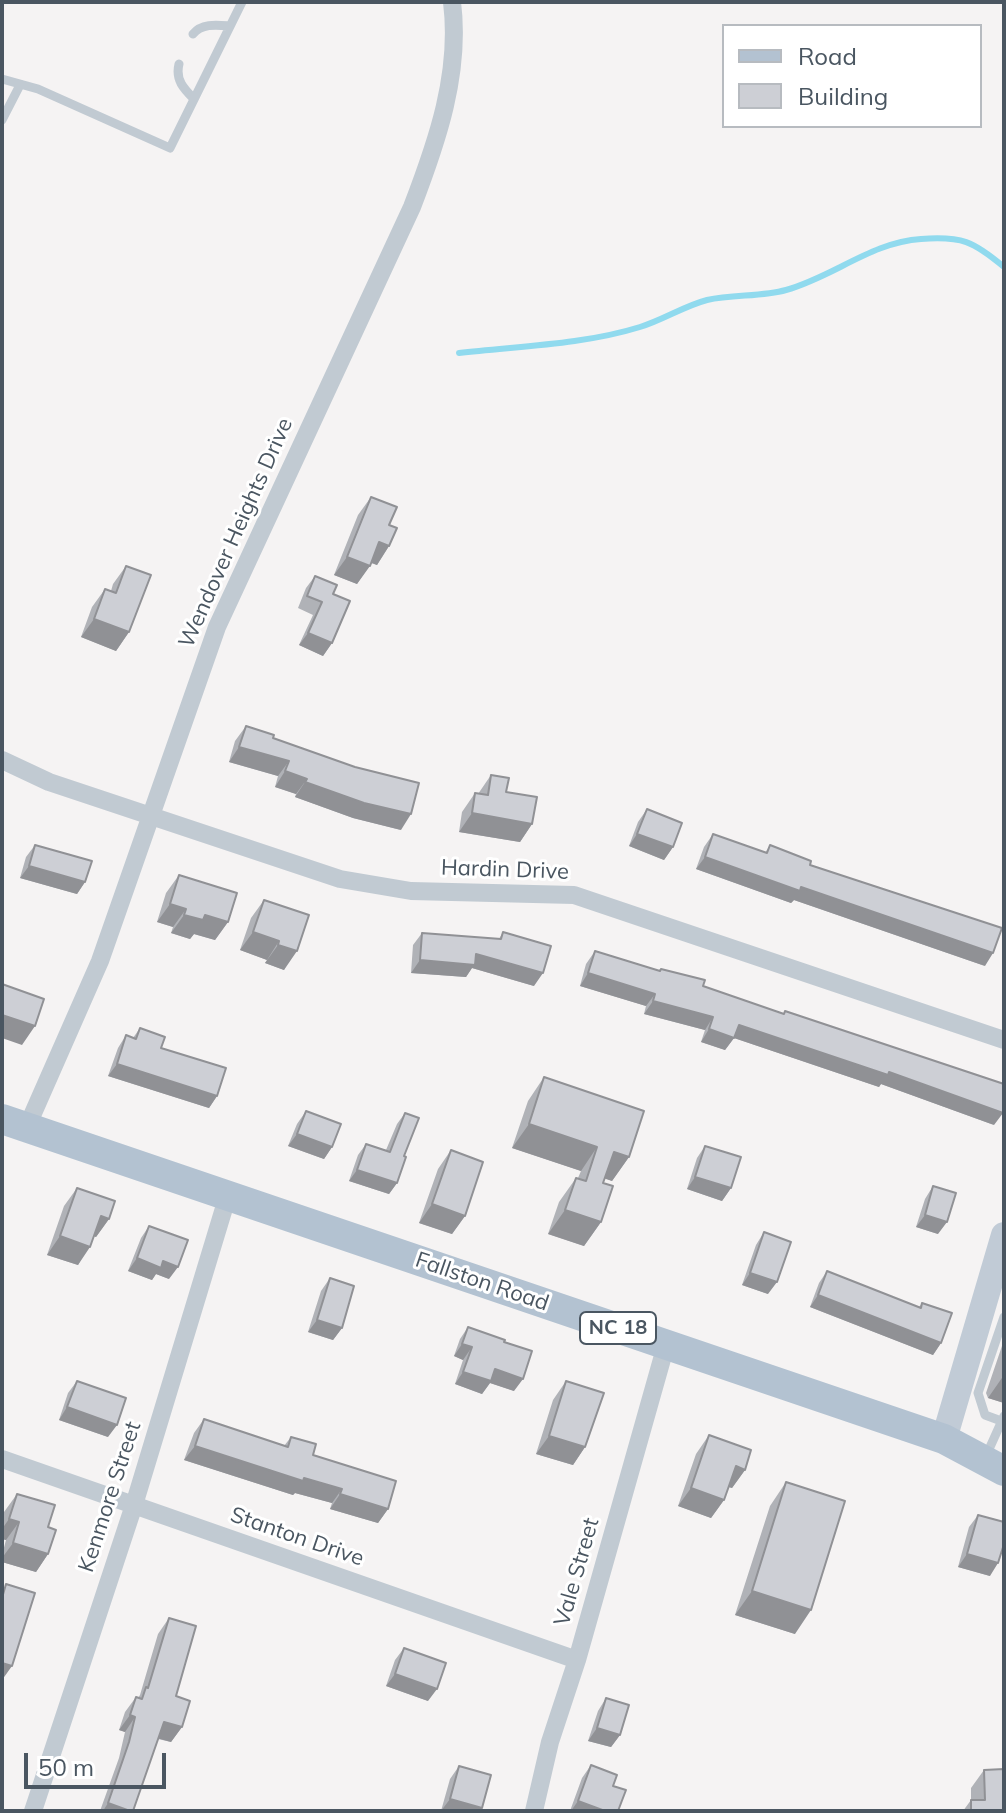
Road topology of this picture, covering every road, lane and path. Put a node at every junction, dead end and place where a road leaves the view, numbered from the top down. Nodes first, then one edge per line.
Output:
1 (242, 2) edge
2 (452, 2) edge
3 (230, 26) junction
4 (193, 34) dead end
5 (179, 64) dead end
6 (2, 79) edge
7 (20, 85) junction
8 (194, 99) junction
9 (2, 120) edge
10 (2, 760) edge
11 (151, 814) junction
12 (1004, 1040) edge
13 (15, 1123) edge
14 (228, 1195) junction
15 (1004, 1235) edge
16 (998, 1279) edge
17 (1004, 1317) edge
18 (666, 1345) junction
19 (979, 1358) junction
20 (1004, 1419) edge
21 (944, 1439) junction
22 (2, 1459) edge
23 (994, 1465) edge
24 (134, 1505) junction
25 (577, 1660) junction
26 (33, 1811) edge
27 (534, 1811) edge

1 - 3 lane
2 - 11 street, Wendover Heights Drive
3 - 4 lane
3 - 8 lane
5 - 8 lane
6 - 7 lane
7 - 8 lane
7 - 9 lane
10 - 11 street, Hardin Drive
11 - 12 street, Hardin Drive
11 - 13 street, Wendover Heights Drive
13 - 14 main road, Fallston Road / NC 18
14 - 18 main road, Fallston Road / NC 18
14 - 24 street, Kenmore Street
15 - 16 main road
16 - 19 main road
17 - 19 lane
18 - 21 main road, Fallston Road / NC 18
18 - 25 street, Vale Street
19 - 20 lane
19 - 21 main road
20 - 23 lane
21 - 23 main road, Fallston Road / NC 18
22 - 24 street, Stanton Drive
24 - 25 street, Stanton Drive
24 - 26 street, Kenmore Street
25 - 27 street, Vale Street

